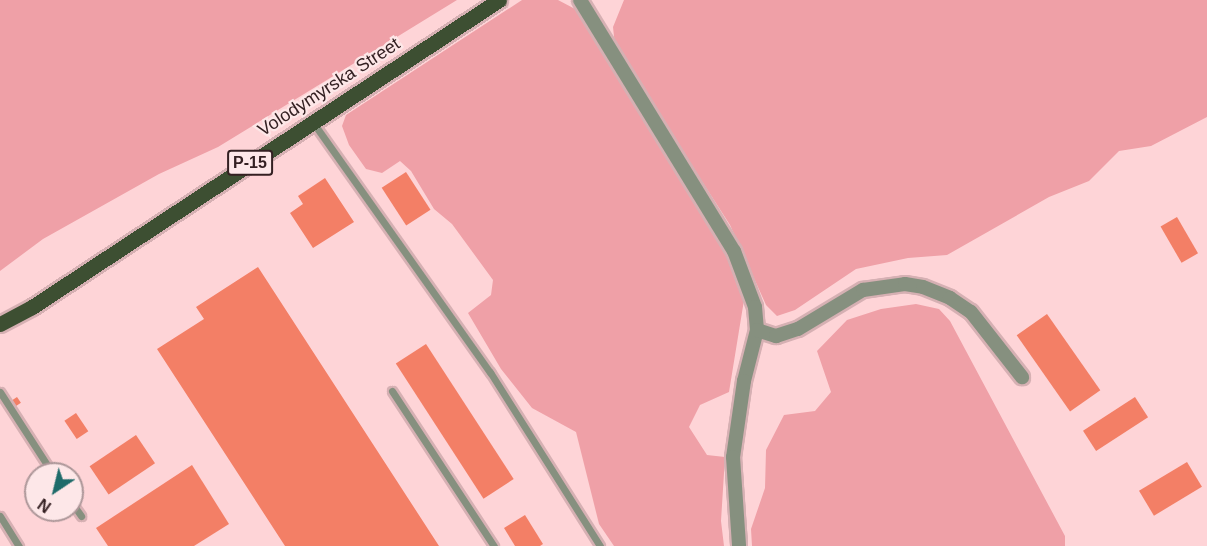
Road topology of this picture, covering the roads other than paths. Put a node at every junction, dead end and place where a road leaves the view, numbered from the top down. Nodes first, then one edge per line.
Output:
1 (499, 0) edge
2 (580, 0) edge
3 (312, 121) junction
4 (0, 324) edge
5 (757, 330) junction
6 (1022, 377) dead end
7 (0, 392) edge
8 (392, 392) dead end
9 (45, 462) edge
10 (0, 516) edge
11 (19, 546) edge
12 (494, 546) edge
13 (600, 546) edge
14 (739, 546) edge

1 - 3 main road, Volodymyrska Street / Р-15
2 - 5 street
3 - 4 main road, Volodymyrska Street / Р-15
3 - 13 lane
5 - 6 street
5 - 14 street
7 - 9 lane
8 - 12 lane
10 - 11 lane

